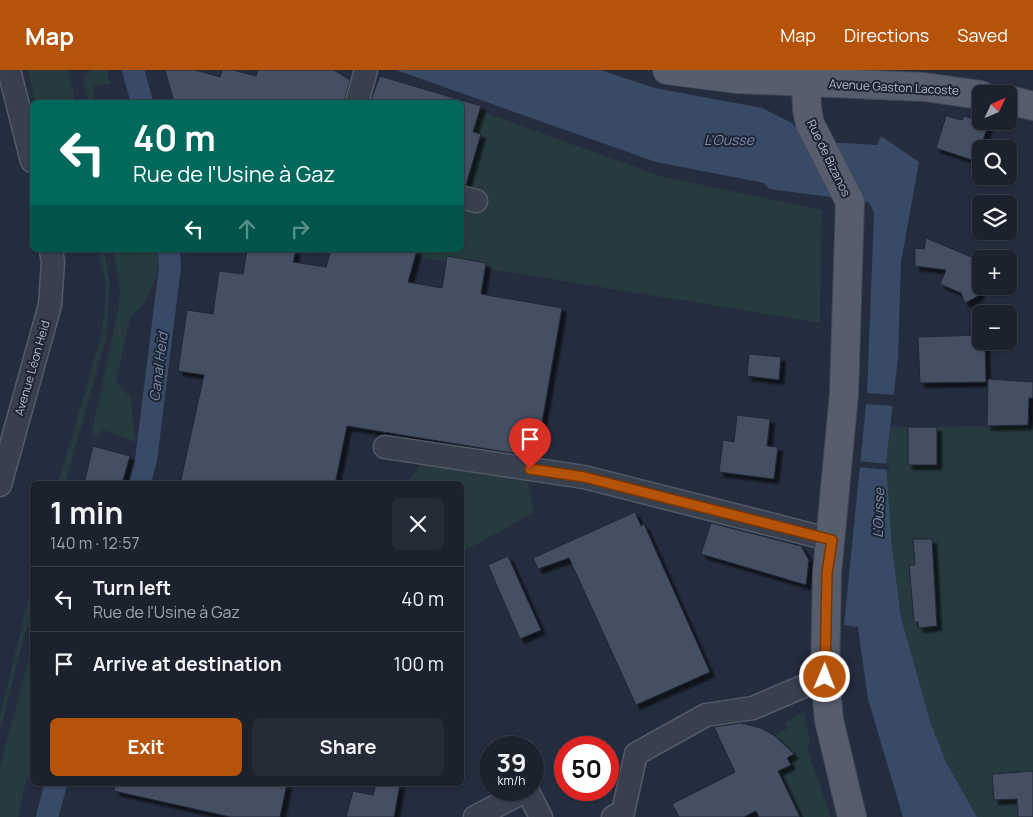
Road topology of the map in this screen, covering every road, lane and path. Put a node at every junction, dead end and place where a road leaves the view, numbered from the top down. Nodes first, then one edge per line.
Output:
1 (9, 70) edge
2 (366, 70) edge
3 (667, 70) edge
4 (860, 77) edge
5 (806, 83) junction
6 (972, 94) edge
7 (358, 100) edge
8 (1018, 102) edge
9 (1033, 106) edge
10 (30, 153) edge
11 (51, 252) edge
12 (386, 447) dead end
13 (0, 485) edge
14 (832, 540) junction
15 (825, 677) junction
16 (620, 815) edge
17 (475, 817) edge
18 (541, 817) edge
19 (852, 817) edge

1 - 10 street
2 - 7 street
3 - 5 main road, Avenue Gaston Lacoste
4 - 5 main road, Avenue Gaston Lacoste
4 - 6 main road, Avenue Gaston Lacoste
5 - 14 main road, Rue de Bizanos
8 - 9 main road
11 - 13 street, Avenue Léon Heid
12 - 14 street
14 - 15 main road
15 - 16 street
15 - 19 main road
17 - 18 street

